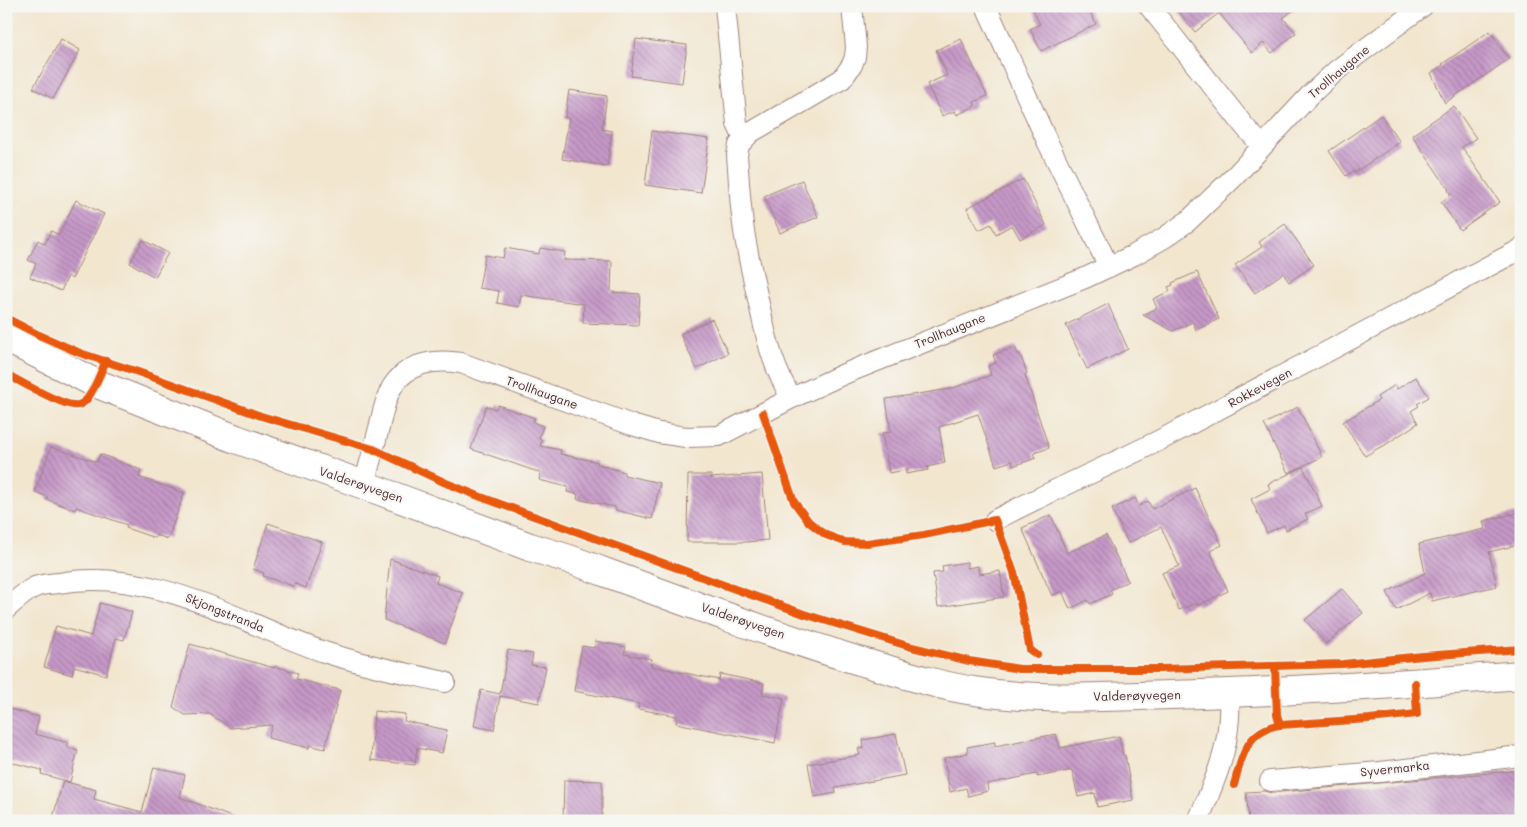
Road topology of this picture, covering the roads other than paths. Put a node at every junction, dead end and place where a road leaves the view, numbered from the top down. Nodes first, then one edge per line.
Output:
1 (725, 6) edge
2 (852, 6) edge
3 (986, 6) edge
4 (1149, 6) edge
5 (1423, 6) edge
6 (744, 139) junction
7 (1262, 146) junction
8 (1521, 249) edge
9 (1109, 267) junction
10 (6, 338) edge
11 (792, 398) junction
12 (364, 485) junction
13 (995, 520) dead end
14 (6, 609) edge
15 (1521, 675) edge
16 (445, 682) dead end
17 (1229, 693) junction
18 (1521, 756) edge
19 (1270, 781) dead end
20 (1198, 821) edge

1 - 6 street
2 - 6 street
3 - 9 street
4 - 7 street
5 - 7 street, Trollhaugane
6 - 11 street
7 - 9 street, Trollhaugane
8 - 13 street, Rokkevegen
9 - 11 street, Trollhaugane
10 - 12 main road, Valderøyvegen
11 - 12 street, Trollhaugane
12 - 17 main road, Valderøyvegen
14 - 16 street, Skjongstranda
15 - 17 main road, Valderøyvegen
17 - 20 street
18 - 19 street, Syvermarka

